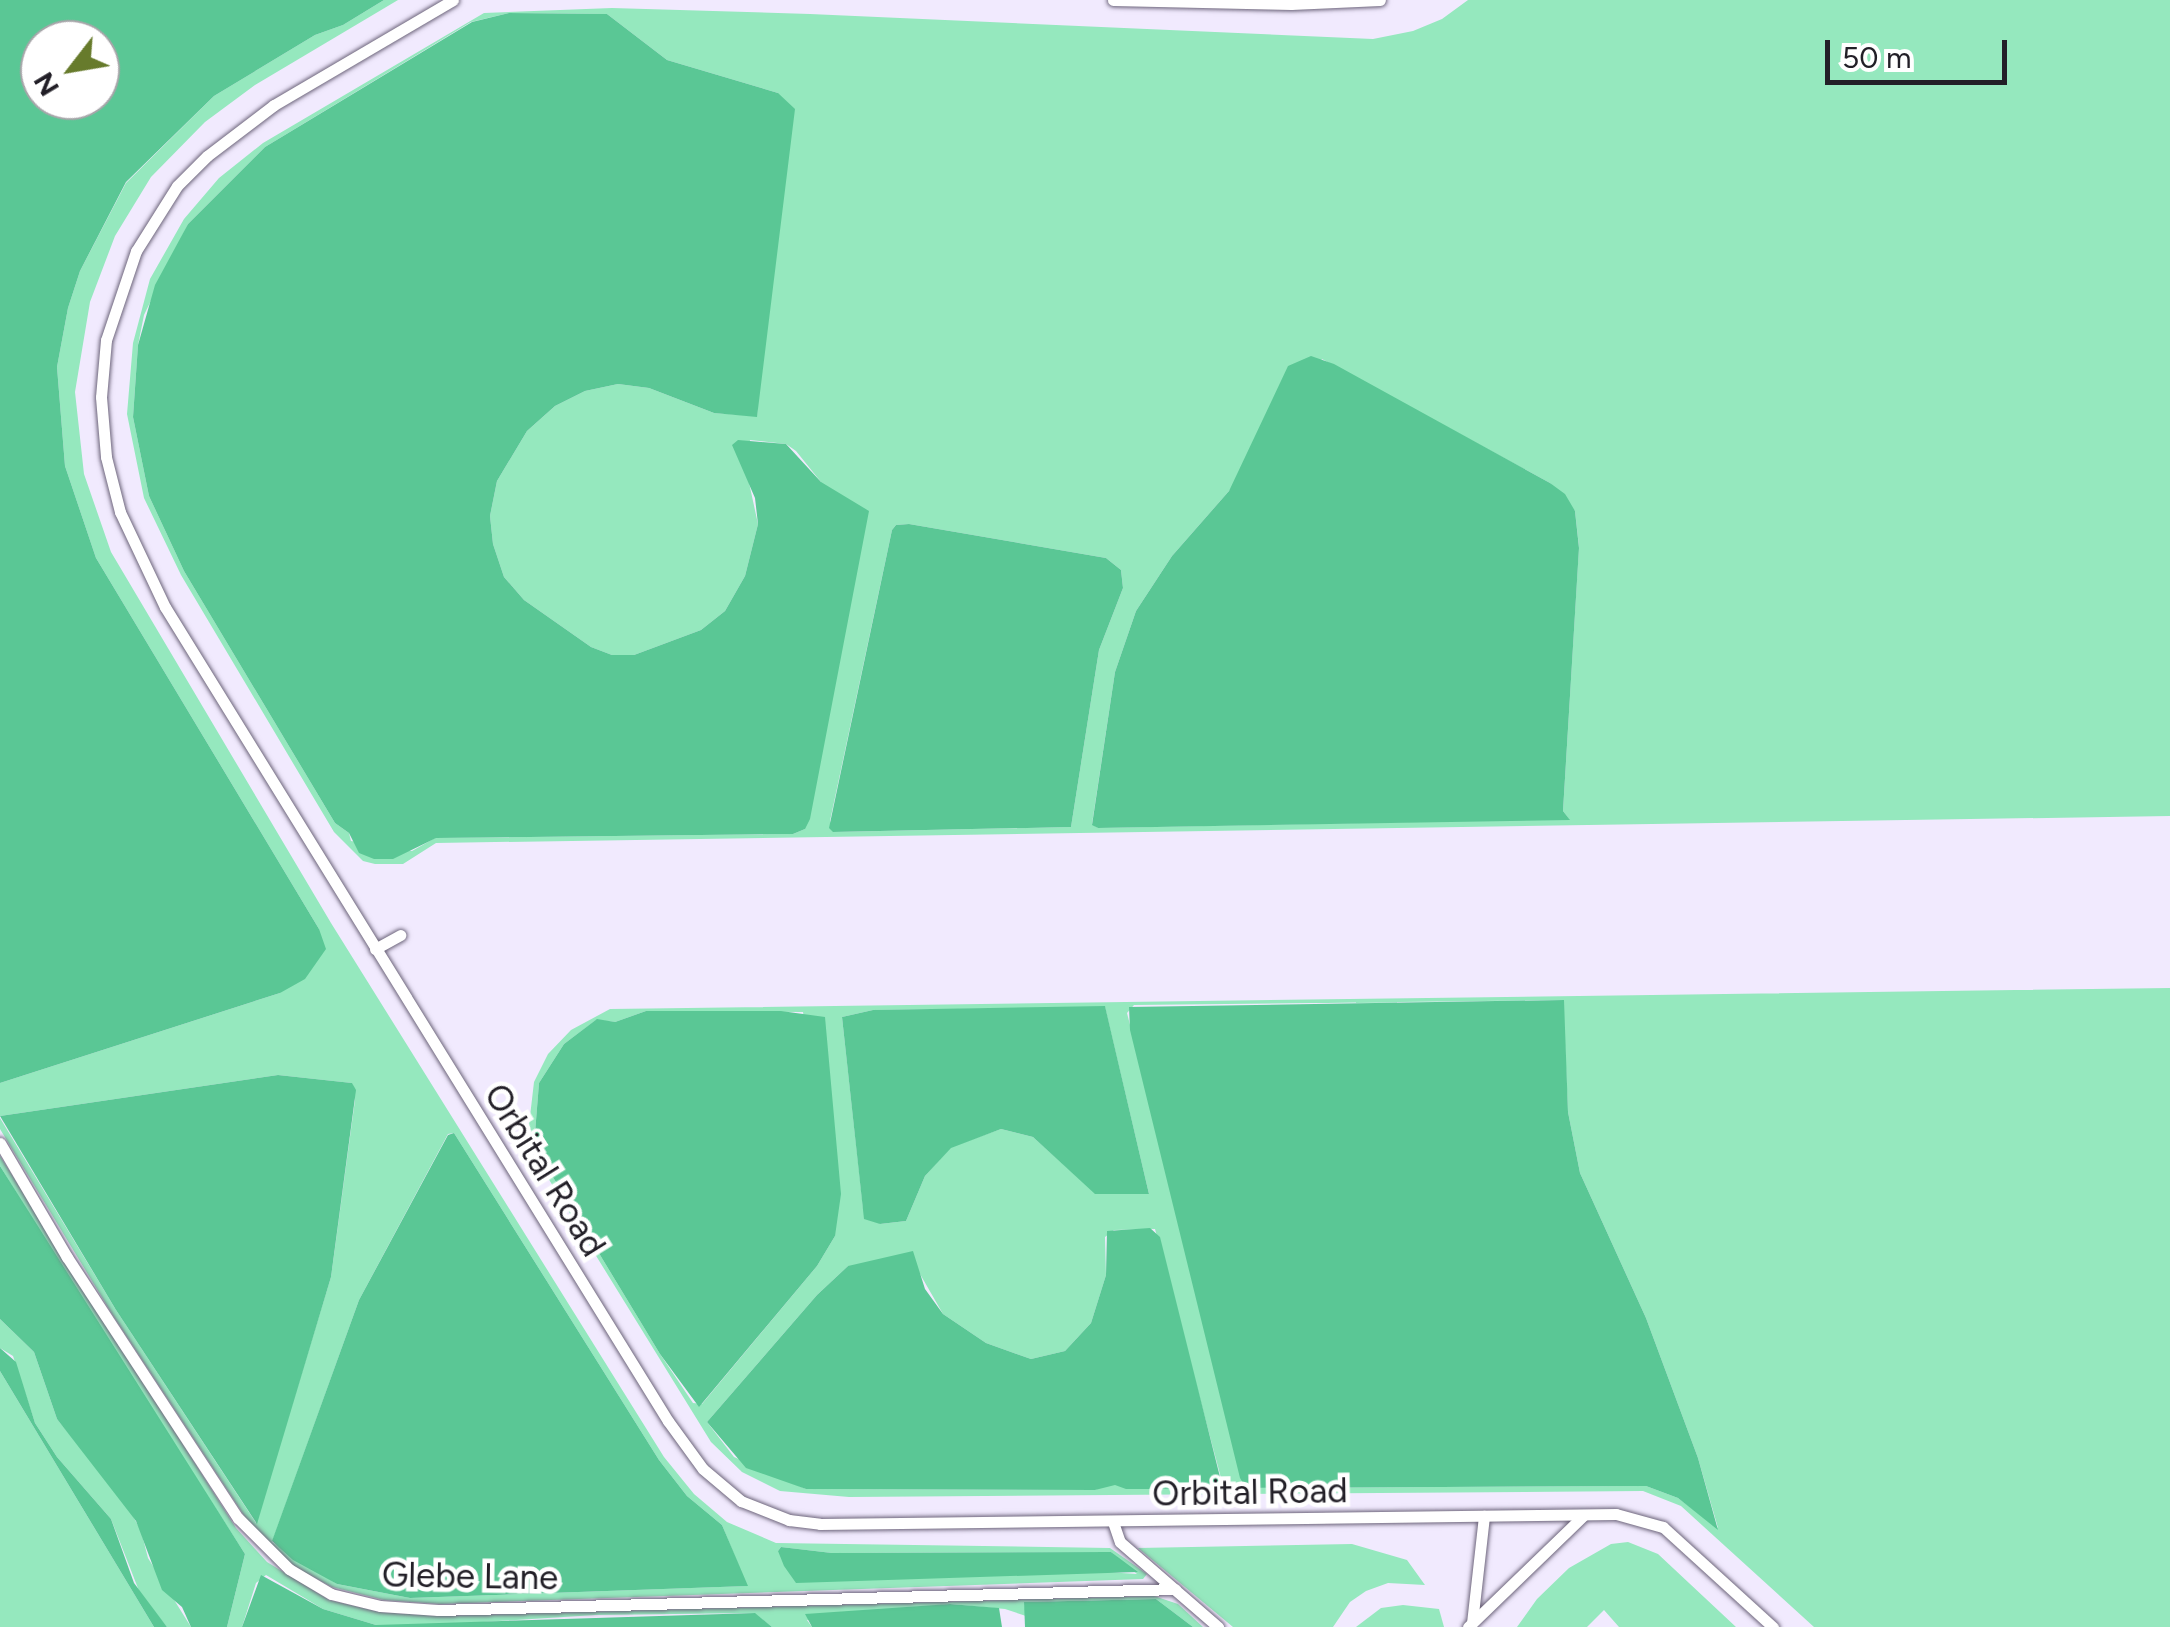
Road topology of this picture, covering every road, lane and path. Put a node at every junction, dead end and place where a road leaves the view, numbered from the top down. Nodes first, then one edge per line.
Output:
1 (450, 0) edge
2 (1112, 0) edge
3 (1380, 0) edge
4 (1291, 2) edge
5 (400, 934) dead end
6 (375, 949) junction
7 (0, 1143) edge
8 (1584, 1515) junction
9 (1484, 1516) junction
10 (1113, 1522) junction
11 (1174, 1589) junction
12 (1471, 1626) edge
13 (1218, 1627) edge
14 (1773, 1627) edge

1 - 6 lane, Orbital Road
2 - 4 lane
3 - 4 lane
5 - 6 lane
6 - 10 lane, Orbital Road
7 - 11 lane, Glebe Lane
8 - 9 lane, Orbital Road
8 - 12 lane
8 - 14 lane, Orbital Road
9 - 10 lane, Orbital Road
9 - 12 lane
10 - 11 lane
11 - 13 lane

